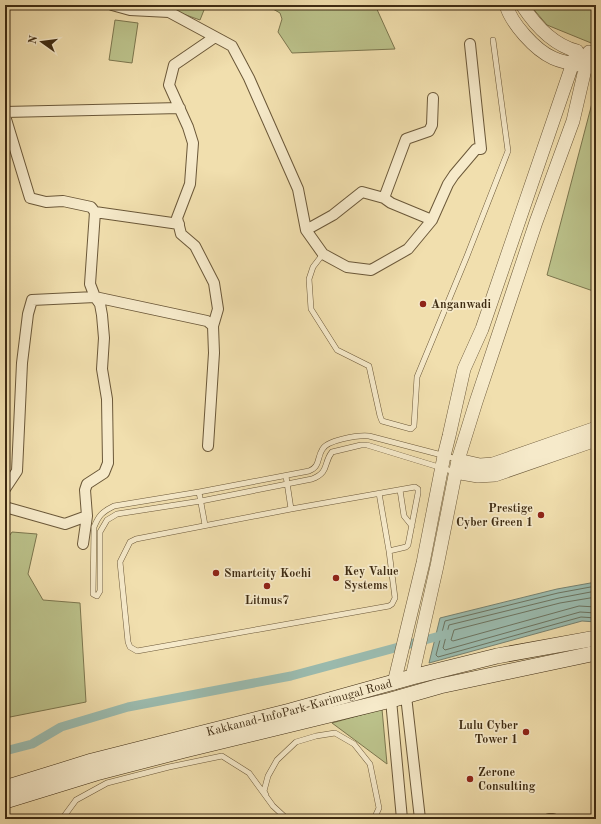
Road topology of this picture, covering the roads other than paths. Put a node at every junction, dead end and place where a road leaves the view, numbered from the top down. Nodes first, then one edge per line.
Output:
1 (112, 5) edge
2 (506, 5) edge
3 (522, 5) edge
4 (215, 37) junction
5 (493, 40) dead end
6 (470, 44) dead end
7 (587, 52) edge
8 (572, 63) junction
9 (591, 67) edge
10 (433, 98) dead end
11 (180, 108) junction
12 (5, 112) edge
13 (5, 116) edge
14 (384, 198) junction
15 (95, 212) junction
16 (432, 220) junction
17 (179, 224) junction
18 (306, 230) junction
19 (323, 254) junction
20 (95, 297) junction
21 (213, 326) junction
22 (596, 428) edge
23 (596, 440) edge
24 (208, 446) dead end
25 (442, 462) junction
26 (457, 466) junction
27 (286, 476) junction
28 (287, 484) junction
29 (5, 489) edge
30 (400, 490) junction
31 (199, 492) junction
32 (379, 493) junction
33 (201, 501) junction
34 (5, 507) edge
35 (291, 509) junction
36 (87, 516) junction
37 (205, 525) junction
38 (412, 526) junction
39 (83, 544) dead end
40 (389, 551) junction
41 (596, 638) edge
42 (596, 653) edge
43 (413, 672) junction
44 (394, 683) junction
45 (406, 696) junction
46 (391, 700) junction
47 (5, 788) edge
48 (5, 801) edge
49 (272, 806) junction
50 (62, 819) edge
51 (287, 819) edge
52 (374, 819) edge
53 (402, 819) edge
54 (420, 819) edge
55 (549, 819) edge
56 (553, 819) edge

1 - 4 street
2 - 8 street
3 - 7 street
4 - 11 street
4 - 18 street
5 - 19 lane
6 - 16 street
7 - 8 street
7 - 9 street
8 - 9 street
8 - 25 street
9 - 26 street
10 - 14 street
11 - 12 street
11 - 17 street
13 - 15 street
14 - 16 street
14 - 18 street
15 - 17 street
15 - 20 street
16 - 19 street
17 - 21 street
18 - 19 street
20 - 21 street
20 - 29 street
20 - 36 street
21 - 24 street
22 - 26 street
23 - 26 street
25 - 26 lane
25 - 26 lane
25 - 27 lane
25 - 28 lane
25 - 44 street
26 - 43 street
27 - 28 lane
27 - 31 lane
28 - 33 lane
28 - 35 lane
30 - 32 lane
30 - 38 lane
30 - 38 lane
31 - 33 lane
31 - 33 lane
32 - 35 lane
32 - 40 lane
33 - 37 lane
34 - 36 street
35 - 37 lane
36 - 39 street
37 - 40 lane
38 - 40 lane
41 - 43 main road, Kakkanad-InfoPark-Karimugal Road
42 - 45 main road, Kakkanad-InfoPark-Karimugal Road
43 - 44 main road, Kakkanad-InfoPark-Karimugal Road
44 - 47 main road, Kakkanad-InfoPark-Karimugal Road
45 - 46 main road, Kakkanad-InfoPark-Karimugal Road
45 - 54 street
46 - 48 main road, Kakkanad-InfoPark-Karimugal Road
46 - 53 street
49 - 50 lane
49 - 51 lane
49 - 52 lane
55 - 56 street

